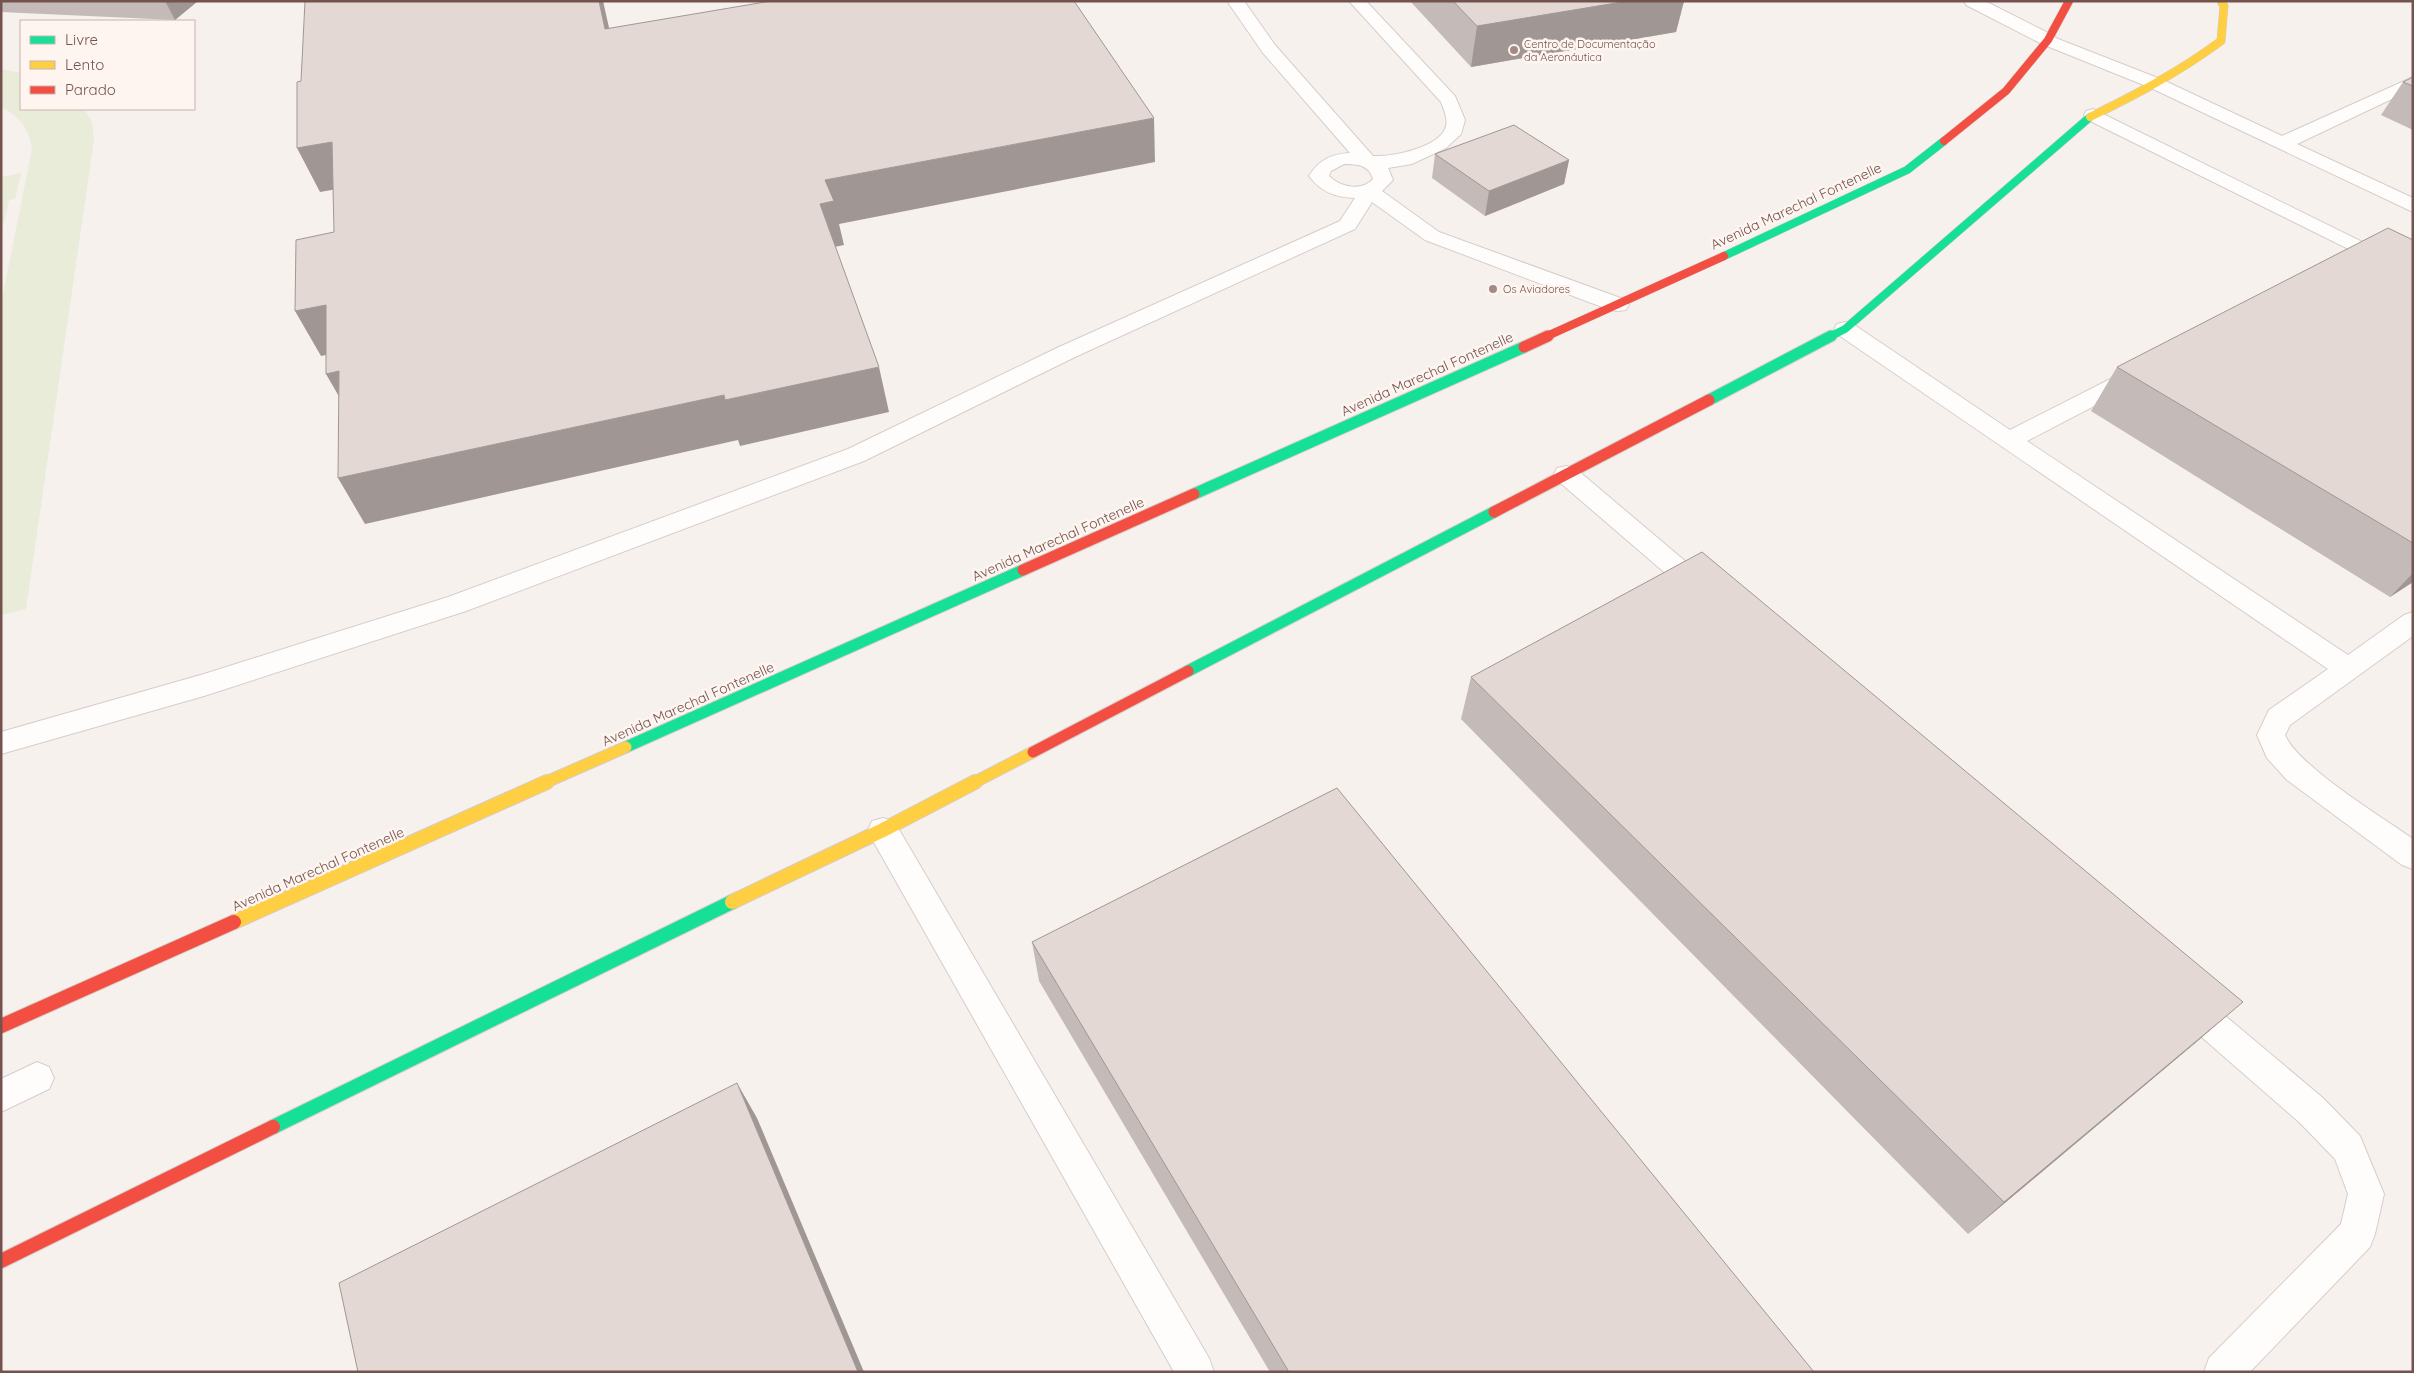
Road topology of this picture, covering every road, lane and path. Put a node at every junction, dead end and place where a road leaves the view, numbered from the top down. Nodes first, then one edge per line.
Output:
1 (1235, 1) edge
2 (1357, 1) edge
3 (1972, 1) edge
4 (2069, 1) edge
5 (2221, 1) edge
6 (2048, 40) junction
7 (2413, 82) edge
8 (2157, 84) junction
9 (2093, 115) junction
10 (2281, 144) junction
11 (1368, 162) junction
12 (1324, 183) junction
13 (1369, 190) junction
14 (2413, 206) edge
15 (1322, 236) junction
16 (2371, 254) junction
17 (2344, 267) edge
18 (2413, 275) edge
19 (1618, 305) junction
20 (1845, 329) junction
21 (2151, 367) edge
22 (2011, 439) junction
23 (1566, 474) junction
24 (1726, 610) edge
25 (2413, 622) edge
26 (2347, 668) junction
27 (1, 743) edge
28 (883, 830) junction
29 (2413, 856) edge
30 (2166, 986) edge
31 (1, 1026) edge
32 (38, 1078) dead end
33 (1, 1096) edge
34 (1, 1261) edge
35 (1195, 1372) edge
36 (2223, 1372) edge

1 - 11 street
2 - 11 street
3 - 6 street
4 - 6 street, Avenida Marechal Fontenelle
5 - 8 street
6 - 8 street
6 - 19 street, Avenida Marechal Fontenelle
7 - 10 street
8 - 9 street
8 - 10 street
9 - 16 street
9 - 20 street
10 - 14 street
11 - 12 street
11 - 13 street
12 - 13 street
12 - 15 street
13 - 15 street
13 - 19 street
15 - 27 street
16 - 17 street
16 - 18 street
19 - 31 street, Avenida Marechal Fontenelle
20 - 22 street
20 - 23 street
21 - 22 street
22 - 26 street
23 - 24 street
23 - 28 street
25 - 26 street
26 - 29 street
28 - 34 street
28 - 35 street
30 - 36 street
32 - 33 street

